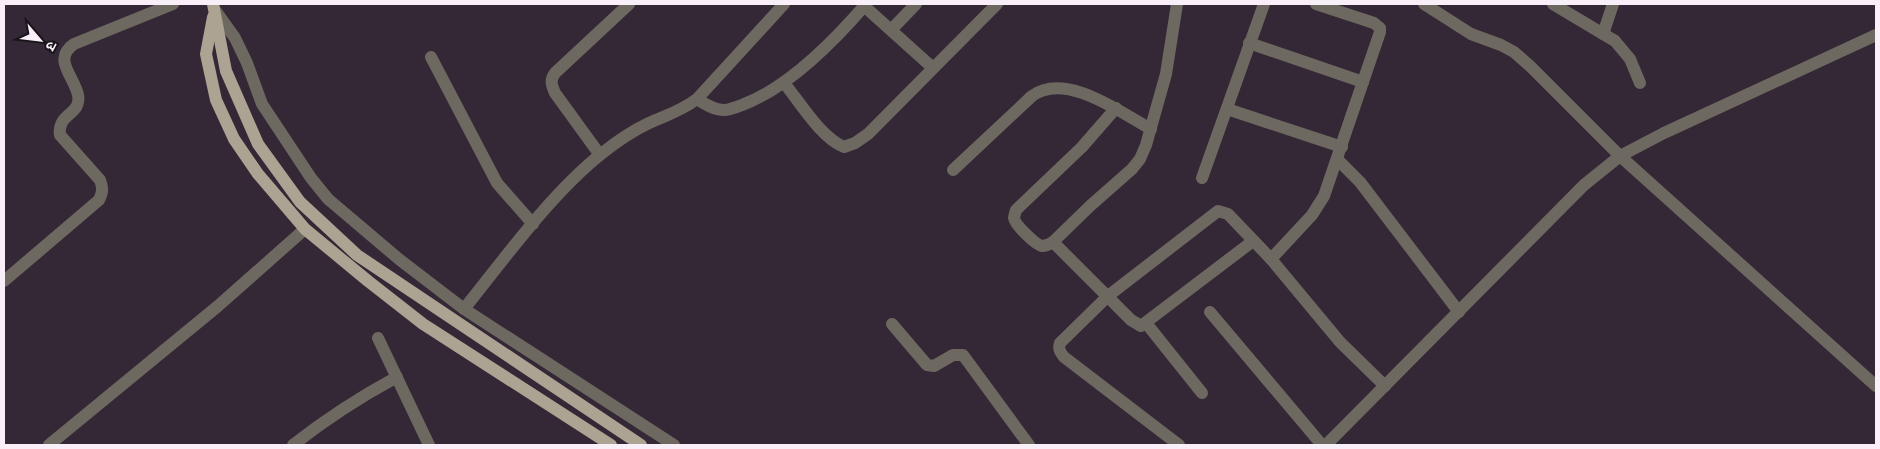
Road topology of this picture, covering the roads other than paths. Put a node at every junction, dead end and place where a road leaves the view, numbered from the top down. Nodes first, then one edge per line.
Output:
1 (173, 4) edge
2 (629, 4) edge
3 (784, 4) edge
4 (916, 4) edge
5 (996, 4) edge
6 (1177, 4) edge
7 (1264, 4) edge
8 (1316, 4) edge
9 (1424, 4) edge
10 (1553, 4) edge
11 (1613, 4) edge
12 (865, 5) edge
13 (214, 7) edge
14 (891, 30) junction
15 (1603, 34) junction
16 (1876, 36) edge
17 (1249, 43) junction
18 (430, 57) dead end
19 (933, 68) junction
20 (784, 82) junction
21 (1363, 82) junction
22 (1640, 82) dead end
23 (696, 98) junction
24 (1116, 108) junction
25 (1227, 109) junction
26 (1151, 128) junction
27 (1342, 147) junction
28 (600, 154) junction
29 (1620, 156) junction
30 (1337, 159) junction
31 (953, 170) dead end
32 (1202, 178) dead end
33 (533, 224) junction
34 (305, 229) junction
35 (1254, 241) junction
36 (1053, 242) junction
37 (1271, 259) junction
38 (4, 281) edge
39 (1108, 296) junction
40 (464, 309) junction
41 (1210, 312) dead end
42 (1459, 312) junction
43 (1146, 323) junction
44 (892, 324) dead end
45 (378, 338) dead end
46 (397, 377) junction
47 (1385, 386) junction
48 (1876, 386) edge
49 (1202, 393) dead end
50 (49, 445) edge
51 (293, 445) edge
52 (429, 445) edge
53 (611, 445) edge
54 (641, 445) edge
55 (674, 445) edge
56 (1029, 445) edge
57 (1179, 445) edge
58 (1324, 445) edge

1 - 38 street
2 - 28 street
3 - 23 street
4 - 14 street
5 - 19 street
6 - 26 street
7 - 17 street
8 - 21 street
9 - 29 street
10 - 15 street
11 - 15 street
12 - 14 street
12 - 20 street
13 - 34 main road
13 - 40 street
13 - 54 main road
14 - 19 street
15 - 22 street
16 - 29 street
17 - 21 street
17 - 25 street
18 - 33 street
19 - 20 street
20 - 23 street
21 - 27 street
23 - 28 street
24 - 26 street
24 - 31 street
24 - 36 street
25 - 27 street
25 - 32 street
26 - 36 street
27 - 30 street
28 - 33 street
29 - 42 street
29 - 48 street
30 - 37 street
30 - 42 street
33 - 40 street
34 - 50 street
34 - 53 main road
35 - 37 street
35 - 39 street
35 - 43 street
36 - 39 street
37 - 47 street
39 - 43 street
39 - 57 street
40 - 55 street
41 - 58 street
42 - 47 street
43 - 49 street
44 - 56 street
45 - 46 street
46 - 51 street
46 - 52 street
47 - 58 street

